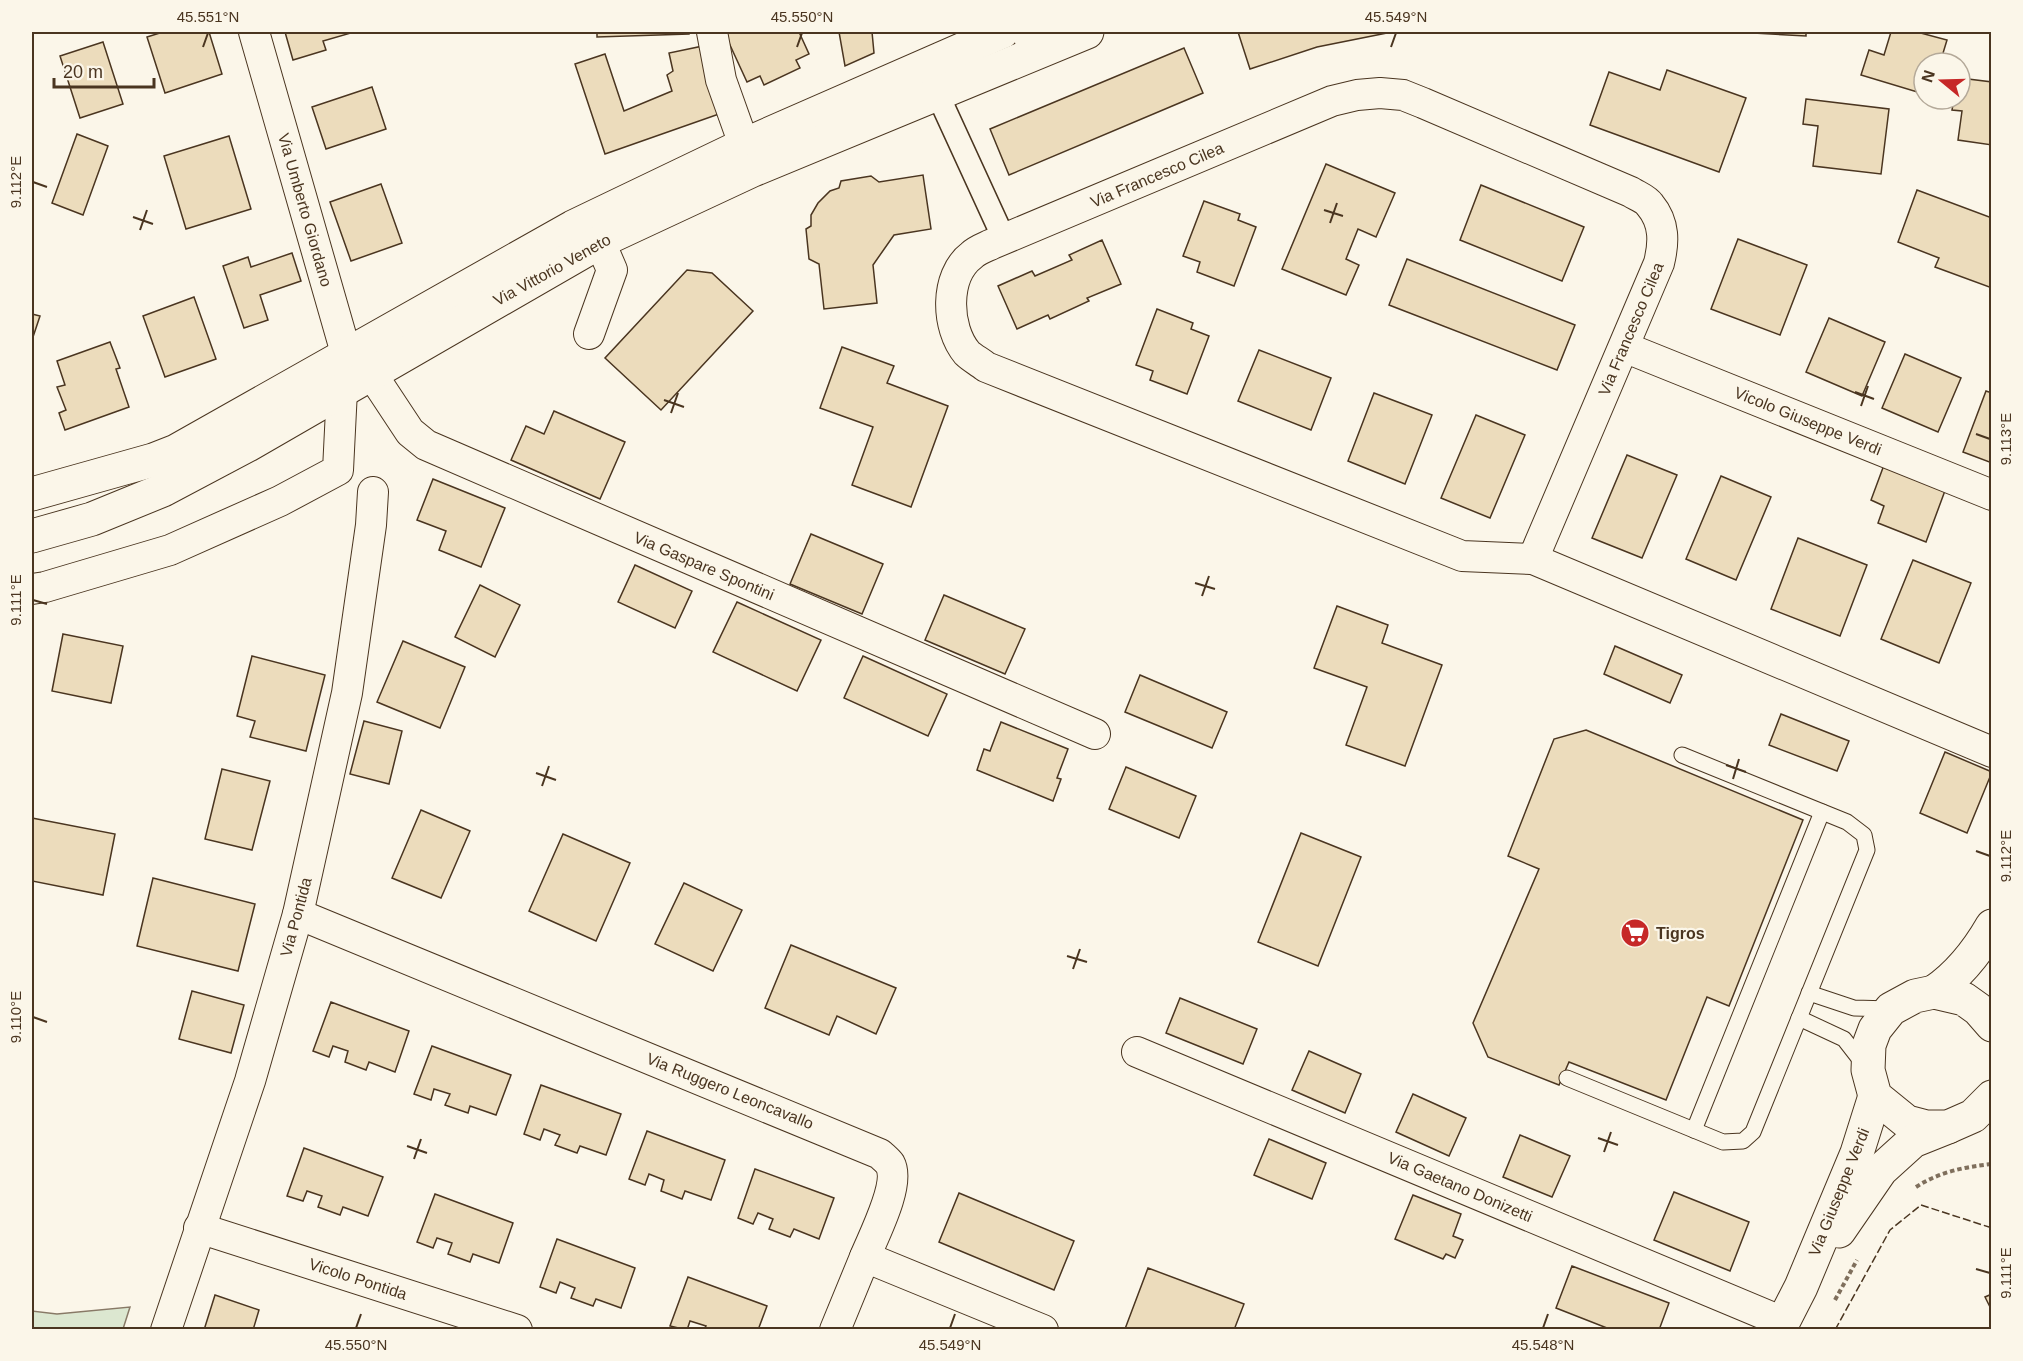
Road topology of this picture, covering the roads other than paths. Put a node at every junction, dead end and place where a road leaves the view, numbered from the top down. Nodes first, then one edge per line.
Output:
1 (254, 32) edge
2 (712, 32) edge
3 (1002, 32) edge
4 (1088, 32) edge
5 (1031, 42) edge
6 (937, 93) junction
7 (748, 157) junction
8 (1004, 239) junction
9 (600, 242) junction
10 (589, 334) dead end
11 (1624, 347) junction
12 (359, 363) junction
13 (342, 390) junction
14 (374, 492) dead end
15 (32, 494) edge
16 (1992, 495) edge
17 (32, 536) edge
18 (1533, 559) junction
19 (32, 589) edge
20 (1095, 734) dead end
21 (1992, 752) edge
22 (1682, 755) dead end
23 (1822, 812) junction
24 (298, 914) junction
25 (1992, 926) edge
26 (1934, 992) junction
27 (1809, 993) junction
28 (1891, 1009) junction
29 (1989, 1012) edge
30 (1799, 1018) junction
31 (1137, 1052) dead end
32 (1567, 1078) dead end
33 (1872, 1083) junction
34 (1976, 1114) edge
35 (1694, 1130) junction
36 (199, 1228) junction
37 (865, 1257) junction
38 (1801, 1287) junction
39 (1781, 1325) edge
40 (166, 1329) edge
41 (517, 1329) edge
42 (835, 1329) edge
43 (1043, 1329) edge

1 - 12 street, Via Umberto Giordano
2 - 7 street
3 - 7 street, Via Vittorio Veneto
4 - 5 street, Via Vittorio Veneto
5 - 6 street, Via Vittorio Veneto
6 - 7 street, Via Vittorio Veneto
6 - 8 street
7 - 9 street, Via Vittorio Veneto
7 - 12 street, Via Vittorio Veneto
8 - 11 street, Via Francesco Cilea
8 - 18 street, Via Francesco Cilea
9 - 10 street
9 - 12 street, Via Vittorio Veneto
11 - 16 street, Vicolo Giuseppe Verdi
11 - 18 street, Via Francesco Cilea
12 - 13 street, Via Vittorio Veneto
12 - 15 street, Via Vittorio Veneto
12 - 20 street, Via Gaspare Spontini
13 - 17 street, Via Vittorio Veneto
13 - 19 street
14 - 24 street, Via Pontida
18 - 21 street, Via Francesco Cilea
22 - 23 lane
23 - 27 lane
23 - 35 lane
24 - 36 street, Via Pontida
24 - 37 street, Via Ruggero Leoncavallo
25 - 26 street
26 - 28 street
26 - 29 street
27 - 28 lane
27 - 30 lane
28 - 33 street, Via Giuseppe Verdi
30 - 33 lane
30 - 35 lane
31 - 39 street, Via Gaetano Donizetti
32 - 35 lane
33 - 34 street
33 - 38 street, Via Giuseppe Verdi
34 - 38 street, Via Giuseppe Verdi
36 - 40 street, Via Pontida
36 - 41 street, Vicolo Pontida
37 - 42 street
37 - 43 street
38 - 39 street, Via Giuseppe Verdi

